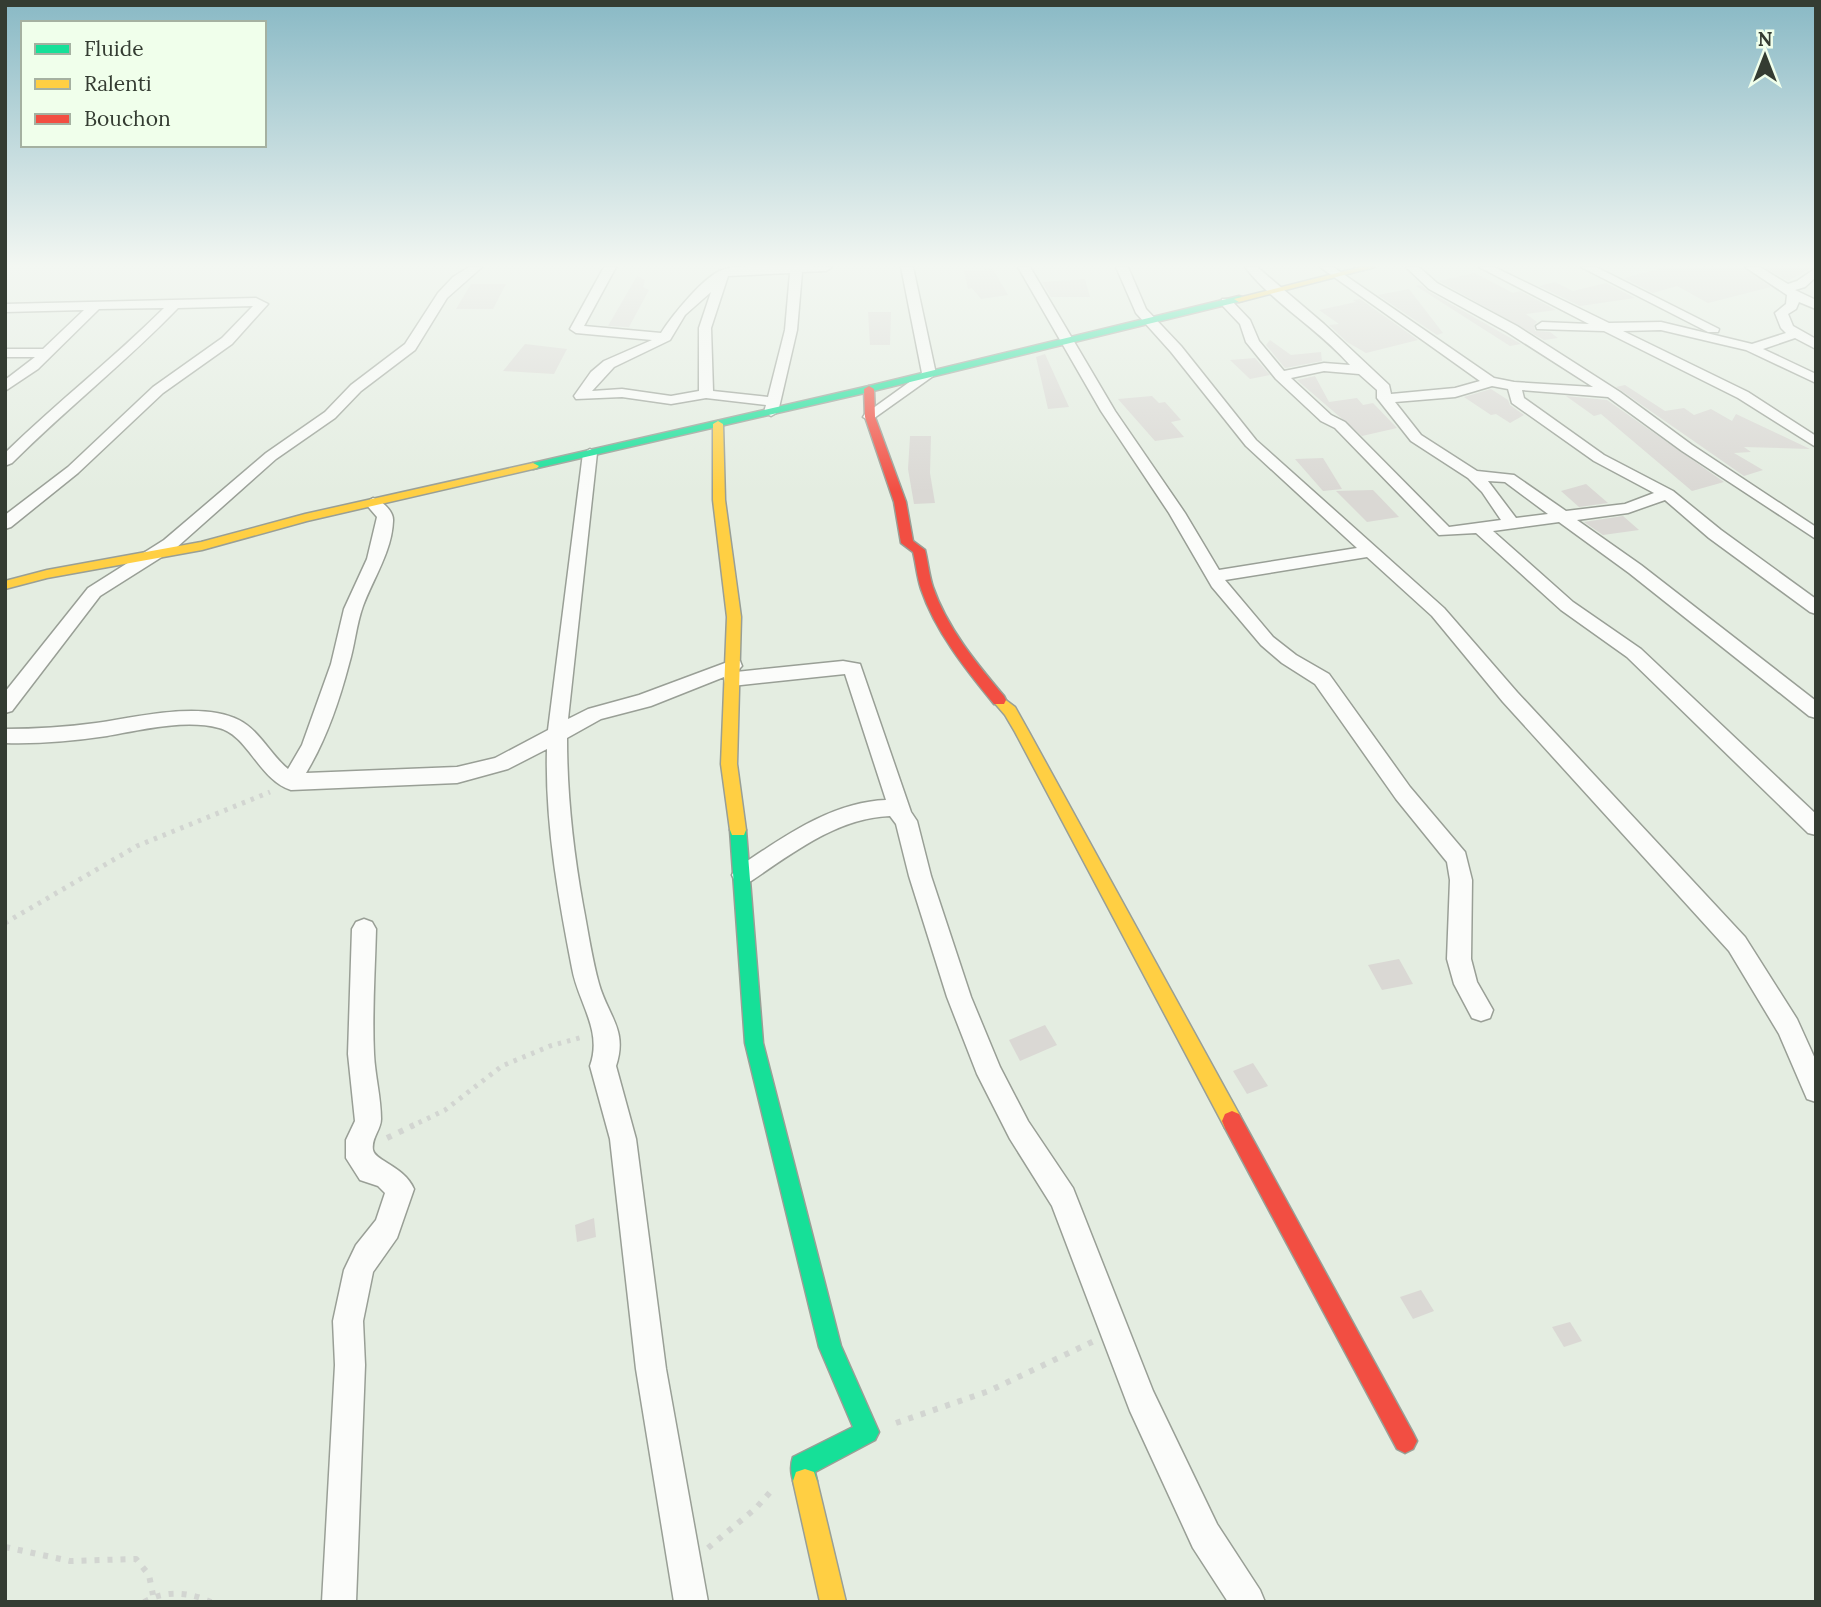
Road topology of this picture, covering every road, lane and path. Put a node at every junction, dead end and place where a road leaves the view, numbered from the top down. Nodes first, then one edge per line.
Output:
1 (58, 342) edge
2 (138, 342) edge
3 (227, 342) edge
4 (413, 342) edge
5 (658, 342) edge
6 (705, 342) edge
7 (788, 342) edge
8 (922, 342) edge
9 (1062, 342) edge
10 (1067, 342) edge
11 (1170, 342) edge
12 (1253, 342) edge
13 (1336, 342) edge
14 (1432, 342) edge
15 (1531, 342) edge
16 (1636, 342) edge
17 (1727, 342) edge
18 (1741, 342) edge
19 (1771, 342) edge
20 (1752, 348) junction
21 (5, 353) edge
22 (47, 353) junction
23 (1362, 370) junction
24 (929, 374) junction
25 (1281, 376) junction
26 (1816, 379) edge
27 (1490, 381) junction
28 (1514, 386) junction
29 (5, 387) edge
30 (869, 389) junction
31 (706, 394) junction
32 (1615, 395) junction
33 (1384, 398) junction
34 (771, 406) junction
35 (870, 417) junction
36 (718, 425) junction
37 (1816, 443) edge
38 (590, 453) junction
39 (7, 460) edge
40 (1473, 475) junction
41 (1667, 494) junction
42 (373, 503) junction
43 (1816, 513) edge
44 (1791, 515) junction
45 (1564, 517) junction
46 (5, 524) edge
47 (1512, 524) junction
48 (1479, 528) junction
49 (1816, 534) edge
50 (1370, 551) junction
51 (158, 552) junction
52 (1214, 576) junction
53 (5, 585) edge
54 (1816, 608) edge
55 (733, 673) junction
56 (5, 706) edge
57 (1816, 711) edge
58 (557, 734) junction
59 (5, 736) edge
60 (291, 782) junction
61 (901, 814) junction
62 (1816, 827) edge
63 (743, 875) junction
64 (5, 923) edge
65 (364, 929) dead end
66 (1481, 1010) dead end
67 (607, 1031) junction
68 (1816, 1090) edge
69 (360, 1158) junction
70 (1114, 1332) junction
71 (867, 1432) junction
72 (1405, 1441) dead end
73 (802, 1466) junction
74 (5, 1547) edge
75 (689, 1588) edge
76 (153, 1595) junction
77 (144, 1602) edge
78 (211, 1602) edge
79 (339, 1602) edge
80 (833, 1602) edge
81 (1248, 1602) edge

1 - 22 street
2 - 39 street
3 - 46 street
4 - 51 street
5 - 31 street
6 - 31 street
7 - 34 street
8 - 24 street
9 - 24 street
10 - 52 street
11 - 50 street
12 - 25 street
13 - 23 street
14 - 27 street
15 - 32 street
16 - 37 street
17 - 20 street
18 - 20 street
19 - 20 street
20 - 26 street
21 - 22 street
22 - 29 street
23 - 25 street
23 - 33 street
24 - 30 street
24 - 35 street
25 - 48 street
27 - 28 street
27 - 33 street
28 - 32 street
28 - 41 street
30 - 34 street
30 - 35 street
31 - 34 street
32 - 44 street
33 - 40 street
34 - 36 street
35 - 72 street
36 - 38 street
36 - 55 street
38 - 42 street
38 - 58 street
40 - 45 street
40 - 47 street
41 - 45 street
41 - 54 street
42 - 51 street
42 - 60 street
43 - 44 street
44 - 49 street
45 - 47 street
45 - 57 street
47 - 48 street
48 - 62 street
50 - 52 street
50 - 68 street
51 - 53 street
51 - 56 street
52 - 66 street
55 - 58 street
55 - 61 street
55 - 63 street
58 - 60 street
58 - 67 street
59 - 60 street
60 - 64 path
61 - 63 street
61 - 70 street
63 - 71 street
65 - 69 street
67 - 69 path
67 - 75 street
69 - 79 street
70 - 71 path
70 - 81 street
71 - 73 street
73 - 75 path
73 - 80 street
74 - 76 path
76 - 77 path
76 - 78 path

